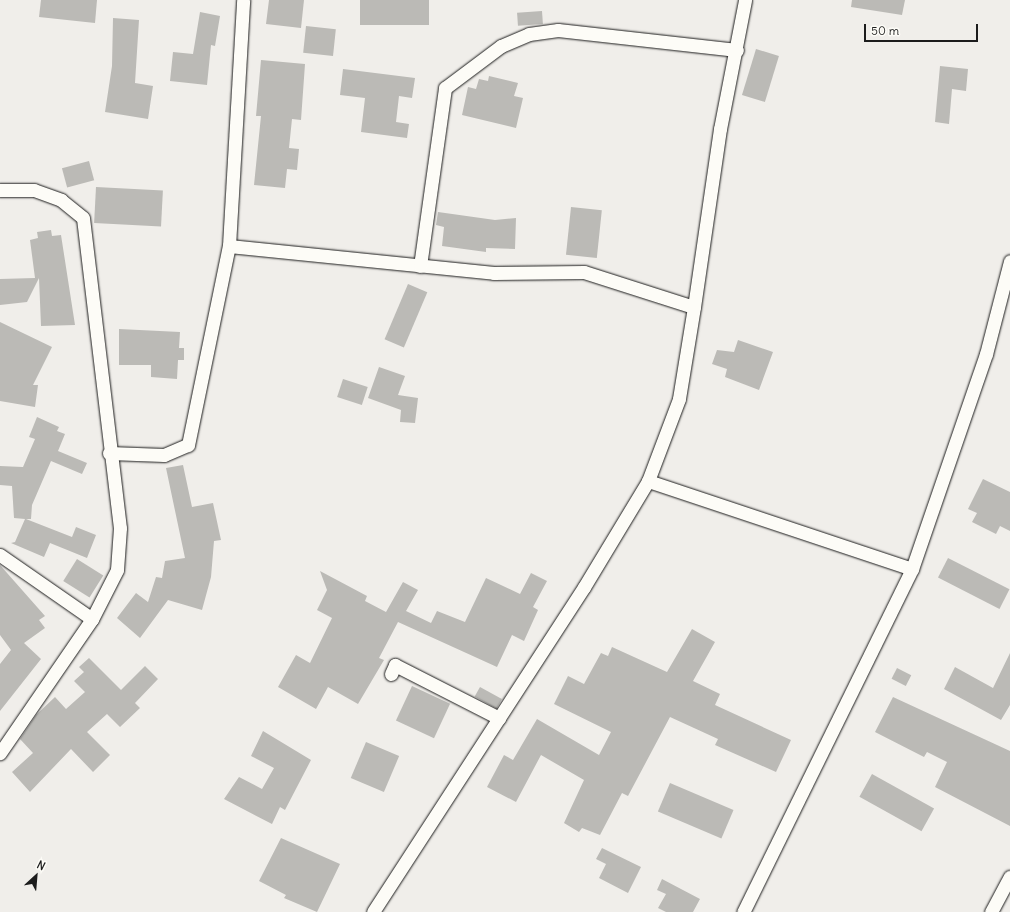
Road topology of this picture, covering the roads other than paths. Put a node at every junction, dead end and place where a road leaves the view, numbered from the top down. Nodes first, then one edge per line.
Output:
1 (241, 0) edge
2 (745, 0) edge
3 (737, 50) junction
4 (0, 190) edge
5 (229, 246) junction
6 (420, 266) junction
7 (1009, 268) edge
8 (694, 307) junction
9 (109, 453) junction
10 (648, 481) junction
11 (0, 555) edge
12 (912, 569) junction
13 (92, 618) junction
14 (390, 674) dead end
15 (500, 718) junction
16 (0, 753) edge
17 (1010, 877) edge
18 (373, 912) edge
19 (743, 912) edge
20 (991, 912) edge

1 - 5 street
2 - 3 street
3 - 6 street
3 - 8 street
4 - 9 street
5 - 6 street
5 - 9 street
6 - 8 street
7 - 12 street
8 - 10 street
9 - 13 street
10 - 12 street
10 - 15 street
11 - 13 street
12 - 19 street
13 - 16 street
14 - 15 street
15 - 18 street
17 - 20 street

